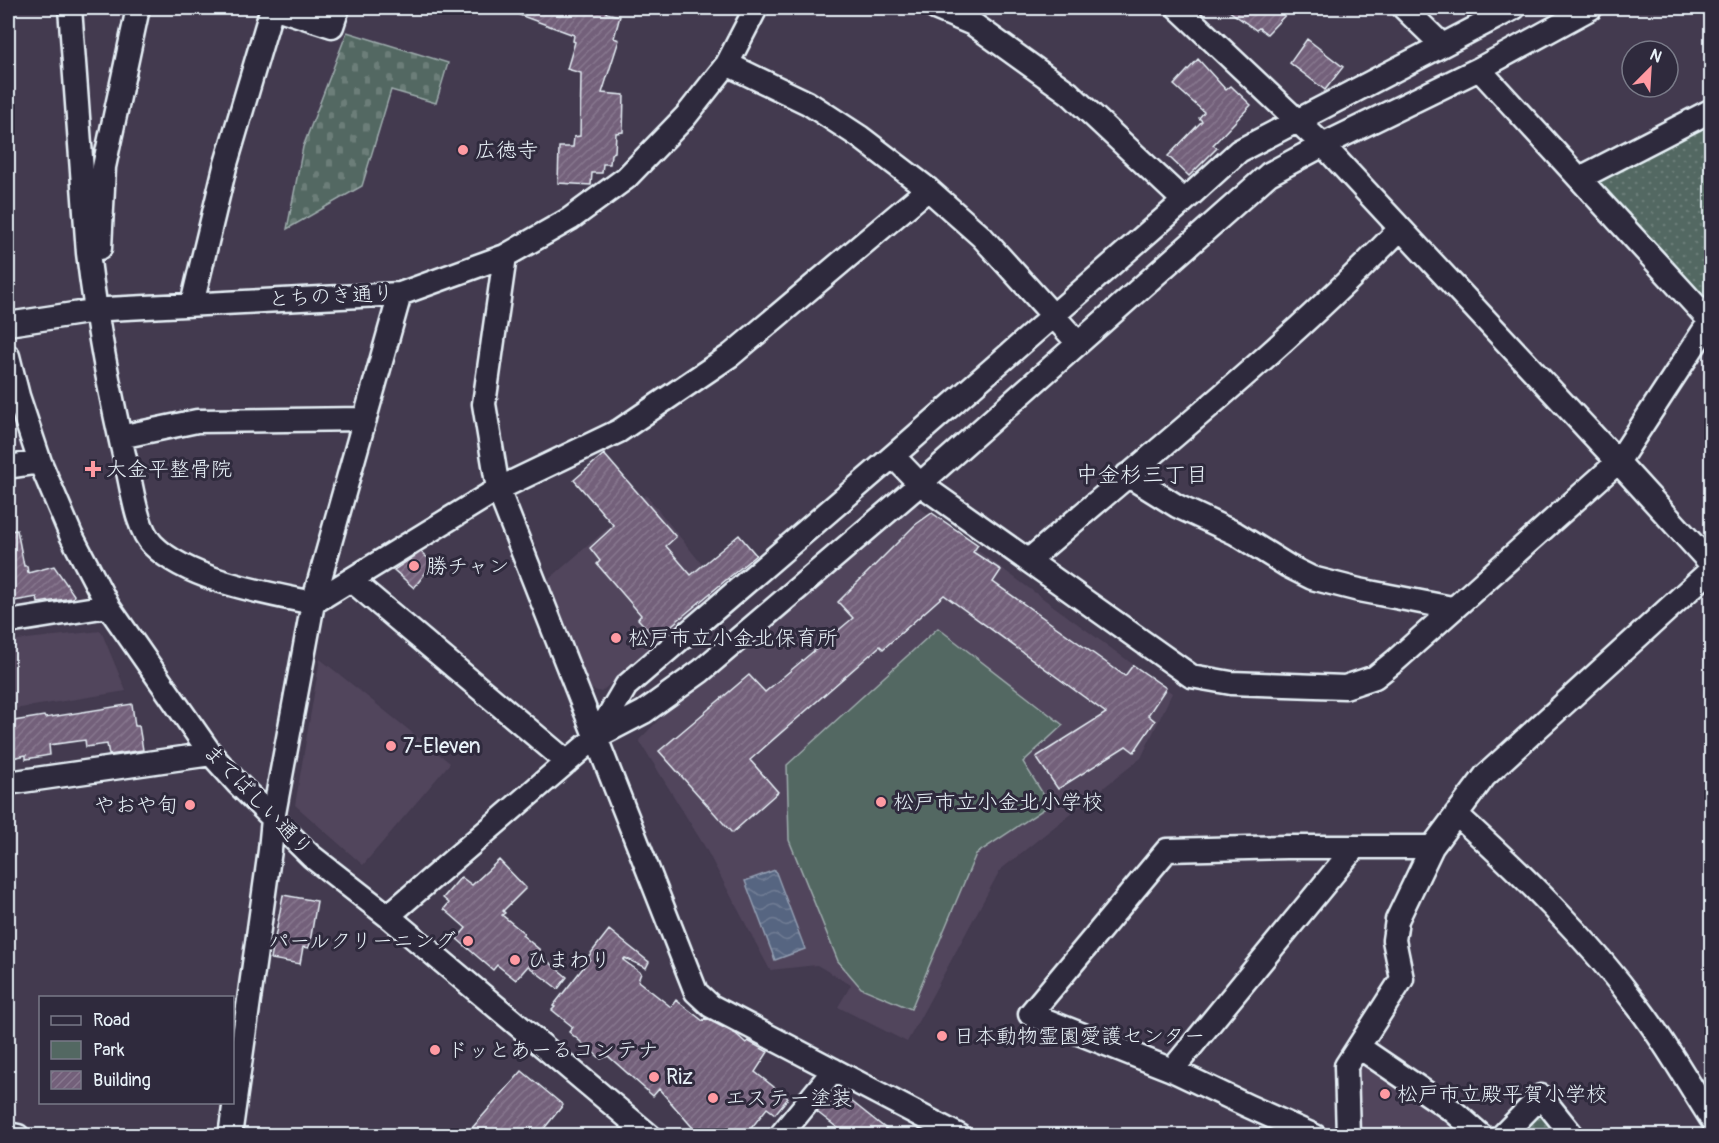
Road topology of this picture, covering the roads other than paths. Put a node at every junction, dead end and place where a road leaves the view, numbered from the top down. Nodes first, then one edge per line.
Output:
1 (70, 8) edge
2 (138, 8) edge
3 (272, 8) edge
4 (276, 8) edge
5 (338, 8) edge
6 (756, 8) edge
7 (935, 8) edge
8 (1178, 8) edge
9 (1404, 8) edge
10 (1514, 8) edge
11 (1588, 8) edge
12 (1441, 44) junction
13 (728, 64) junction
14 (1479, 69) junction
15 (1712, 110) edge
16 (1297, 121) junction
17 (1323, 146) junction
18 (1580, 178) junction
19 (928, 189) junction
20 (1184, 201) junction
21 (1400, 230) junction
22 (505, 256) junction
23 (400, 294) junction
24 (94, 301) junction
25 (192, 304) junction
26 (1052, 315) junction
27 (1711, 320) edge
28 (8, 324) edge
29 (1078, 344) junction
30 (8, 356) edge
31 (365, 419) junction
32 (120, 437) junction
33 (893, 456) junction
34 (40, 462) junction
35 (1618, 462) junction
36 (8, 467) edge
37 (1127, 475) junction
38 (920, 484) junction
39 (498, 489) junction
40 (1029, 560) junction
41 (1712, 567) edge
42 (351, 580) junction
43 (313, 603) junction
44 (108, 606) junction
45 (1452, 608) junction
46 (8, 622) edge
47 (597, 737) junction
48 (211, 754) junction
49 (567, 762) junction
50 (8, 783) edge
51 (1456, 814) junction
52 (273, 819) junction
53 (1355, 847) junction
54 (1432, 847) junction
55 (388, 916) junction
56 (1359, 1047) junction
57 (834, 1070) junction
58 (1172, 1070) junction
59 (1712, 1120) edge
60 (8, 1134) edge
61 (18, 1136) edge
62 (230, 1136) edge
63 (650, 1136) edge
64 (780, 1136) edge
65 (960, 1136) edge
66 (1315, 1136) edge
67 (1348, 1136) edge
68 (1482, 1136) edge
69 (1502, 1136) edge
70 (1573, 1136) edge

1 - 24 street
2 - 24 street
3 - 25 street
4 - 5 street
6 - 13 street, とちのき通り
7 - 20 street
8 - 16 street
9 - 12 street
10 - 12 street
11 - 14 street
12 - 16 street
13 - 19 street
13 - 22 street, とちのき通り
14 - 17 street
14 - 18 street
15 - 18 street
16 - 17 street
16 - 20 street
17 - 21 street
17 - 29 street
18 - 27 street
19 - 26 street
19 - 39 street
20 - 26 street
21 - 35 street
21 - 37 street
22 - 23 street, とちのき通り
22 - 39 street
23 - 25 street, とちのき通り
23 - 31 street
24 - 25 street, とちのき通り
24 - 28 street, とちのき通り
24 - 32 street
26 - 29 street
26 - 33 street
27 - 35 street
29 - 38 street
30 - 34 street, まてばしい通り
31 - 32 street
31 - 43 street
32 - 43 street
33 - 38 street
33 - 47 street
34 - 36 street
34 - 44 street, まてばしい通り
35 - 41 street
35 - 45 street
37 - 40 street
37 - 45 street
38 - 40 street
38 - 47 street
39 - 42 street
39 - 47 street
40 - 45 street
41 - 51 street
42 - 43 street
42 - 49 street
43 - 52 street
44 - 46 street
44 - 48 street, まてばしい通り
47 - 49 street
47 - 57 street
48 - 50 street
48 - 52 street, まてばしい通り
49 - 55 street
51 - 54 street
51 - 59 street
52 - 55 street, まてばしい通り
52 - 62 street
53 - 54 street
53 - 58 street
53 - 58 street
54 - 56 street
55 - 63 street, まてばしい通り
56 - 67 street
56 - 68 street
57 - 64 street
57 - 65 street
58 - 66 street
60 - 61 street
69 - 70 street

